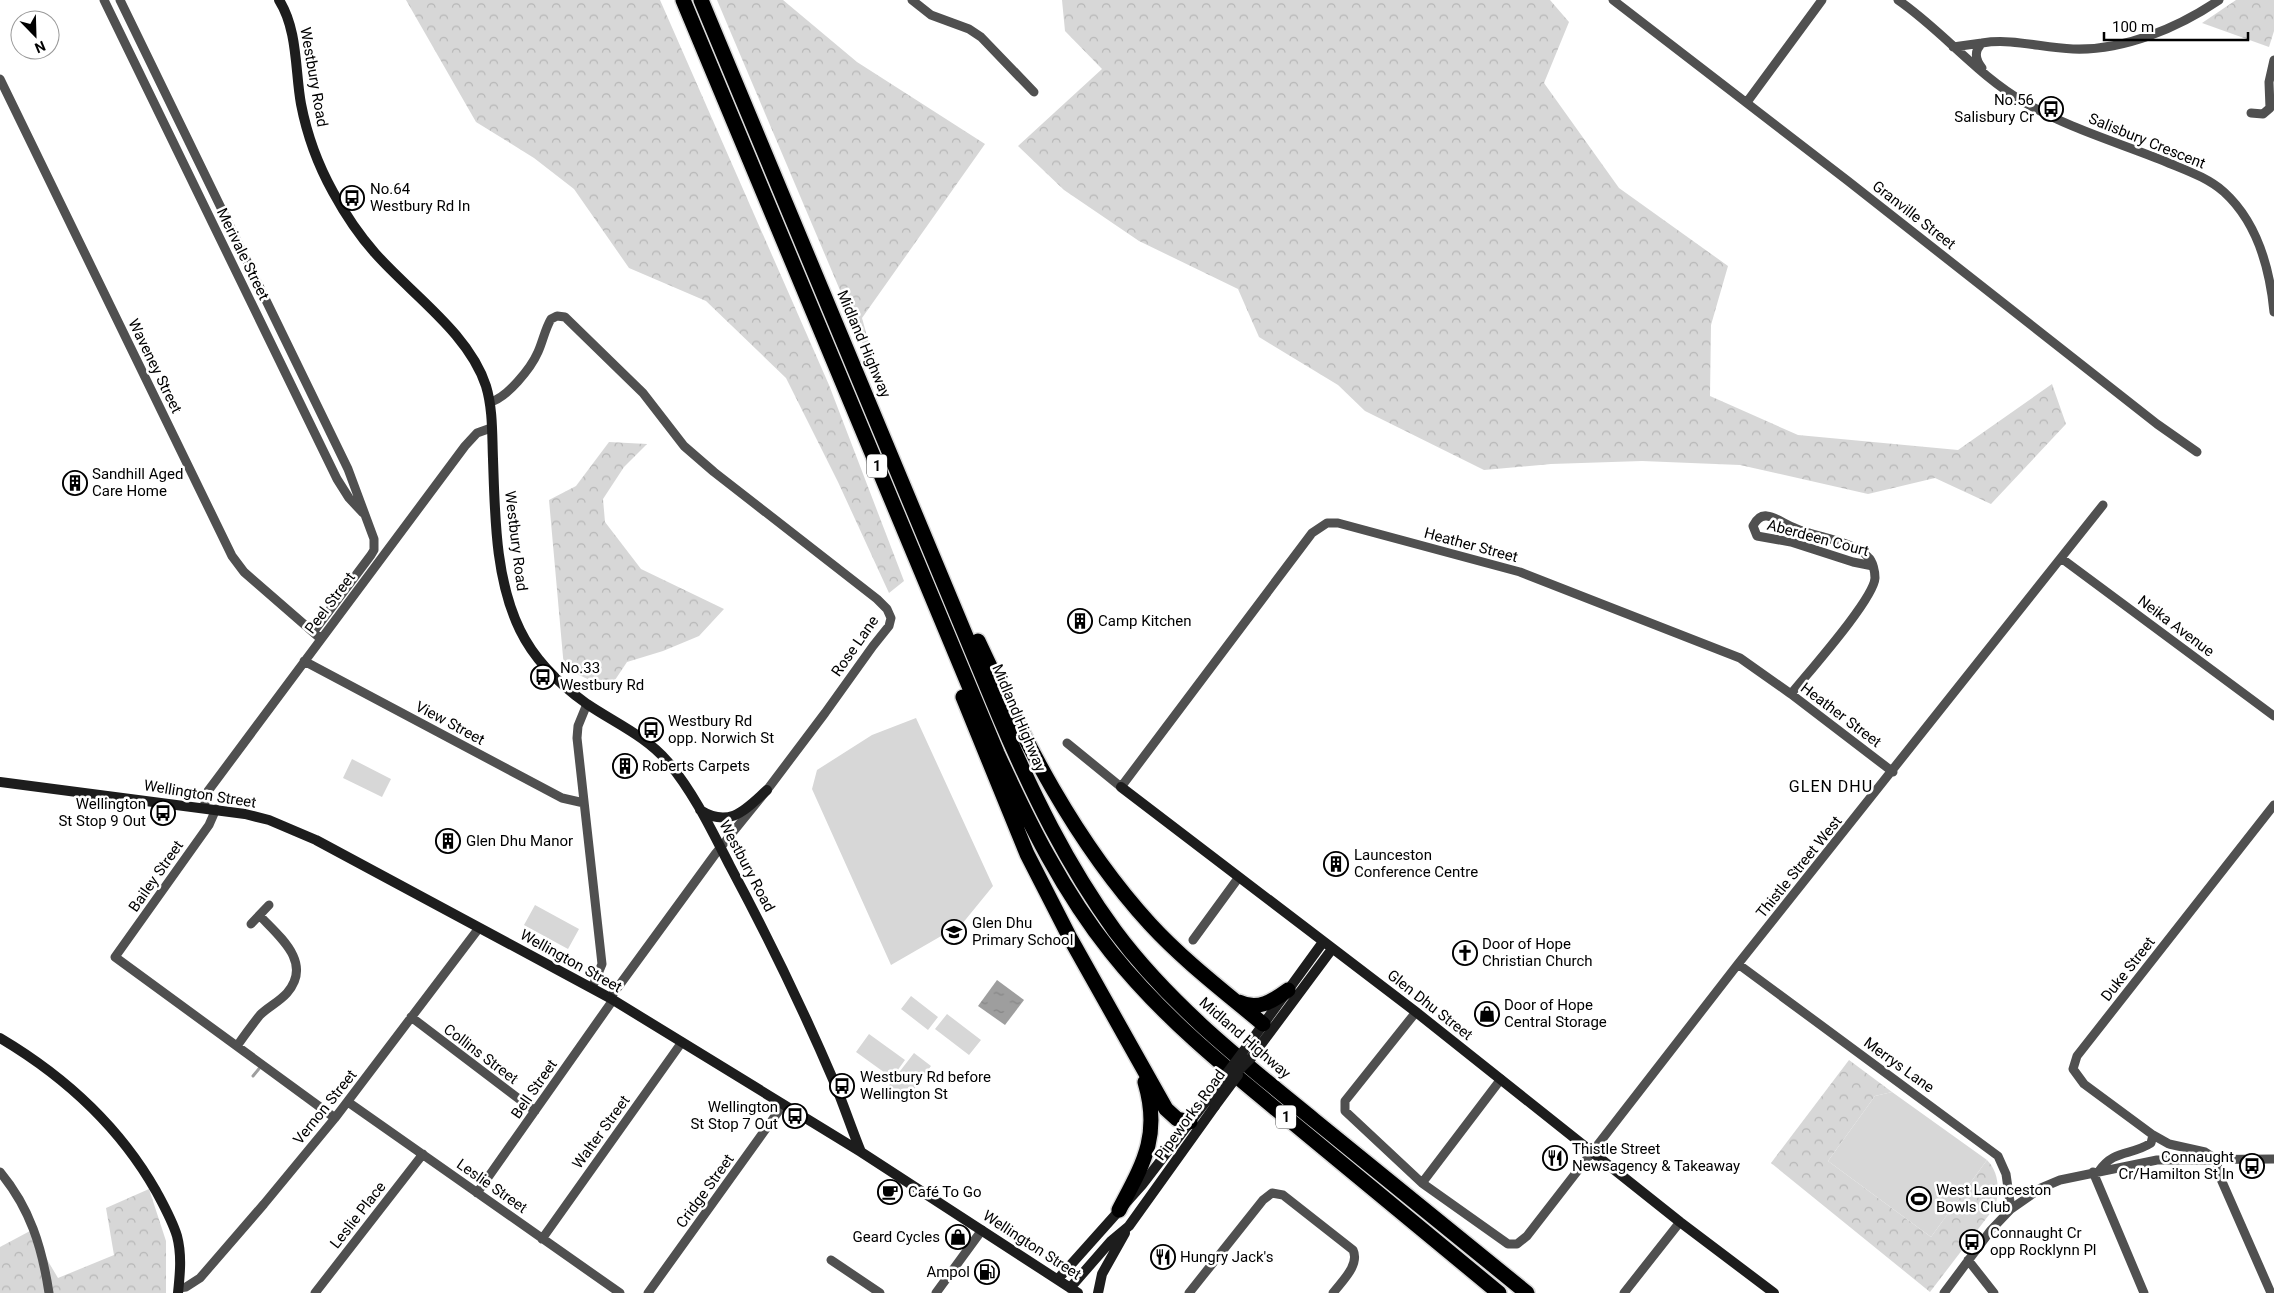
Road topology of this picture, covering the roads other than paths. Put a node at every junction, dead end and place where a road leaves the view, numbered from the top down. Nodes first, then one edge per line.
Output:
1 (104, 0) edge
2 (120, 0) edge
3 (279, 0) edge
4 (683, 0) edge
5 (701, 0) edge
6 (912, 0) edge
7 (1613, 0) edge
8 (1822, 0) edge
9 (1898, 0) edge
10 (2219, 0) edge
11 (1982, 43) junction
12 (1953, 47) junction
13 (2274, 60) edge
14 (0, 79) edge
15 (1995, 83) junction
16 (1034, 92) dead end
17 (1747, 102) junction
18 (2251, 113) dead end
19 (2274, 312) edge
20 (490, 402) junction
21 (491, 428) junction
22 (2197, 452) dead end
23 (884, 485) junction
24 (2103, 505) dead end
25 (364, 515) junction
26 (920, 523) junction
27 (2061, 558) junction
28 (1873, 566) junction
29 (314, 631) junction
30 (321, 638) junction
31 (304, 661) junction
32 (1791, 694) junction
33 (587, 704) junction
34 (2274, 716) edge
35 (1067, 743) dead end
36 (1893, 772) junction
37 (0, 782) edge
38 (1122, 787) junction
39 (767, 790) junction
40 (584, 803) junction
41 (2274, 804) edge
42 (204, 807) junction
43 (216, 809) junction
44 (700, 810) junction
45 (720, 848) junction
46 (1239, 877) junction
47 (269, 905) dead end
48 (260, 916) junction
49 (251, 924) dead end
50 (479, 928) junction
51 (1193, 940) dead end
52 (1323, 942) junction
53 (1332, 949) junction
54 (1738, 964) junction
55 (592, 988) junction
56 (1288, 990) junction
57 (611, 999) junction
58 (1234, 1000) junction
59 (1416, 1012) junction
60 (412, 1017) junction
61 (1267, 1028) junction
62 (0, 1038) edge
63 (1258, 1040) junction
64 (682, 1042) junction
65 (237, 1046) junction
66 (1133, 1052) junction
67 (1501, 1079) junction
68 (348, 1102) junction
69 (1211, 1103) junction
70 (784, 1105) junction
71 (535, 1111) junction
72 (336, 1118) junction
73 (1190, 1122) junction
74 (2153, 1135) junction
75 (861, 1152) junction
76 (1592, 1152) junction
77 (423, 1154) junction
78 (2216, 1159) junction
79 (2274, 1159) edge
80 (0, 1172) edge
81 (2096, 1172) junction
82 (1422, 1183) junction
83 (477, 1193) junction
84 (2011, 1209) junction
85 (1119, 1210) junction
86 (1680, 1222) junction
87 (1131, 1223) junction
88 (982, 1230) junction
89 (542, 1239) junction
90 (831, 1260) dead end
91 (1968, 1260) junction
92 (1058, 1279) junction
93 (179, 1290) edge
94 (1071, 1291) edge
95 (49, 1293) edge
96 (315, 1293) edge
97 (620, 1293) edge
98 (648, 1293) edge
99 (880, 1293) edge
100 (936, 1293) edge
101 (1098, 1293) edge
102 (1189, 1293) edge
103 (1333, 1293) edge
104 (1499, 1293) edge
105 (1527, 1293) edge
106 (1624, 1293) edge
107 (1774, 1293) edge
108 (1944, 1293) edge
109 (1994, 1293) edge
110 (2144, 1293) edge
111 (2271, 1293) edge

1 - 25 street, Merivale Street
2 - 25 street, Merivale Street
3 - 20 main road, Westbury Road
4 - 23 highway, 1
5 - 26 highway, Midland Highway / 1
6 - 16 street
7 - 17 street, Granville Street
8 - 17 street
9 - 12 street, Salisbury Crescent
10 - 11 street
11 - 12 street
11 - 15 street, Salisbury Crescent
12 - 15 street, Salisbury Crescent
13 - 18 street
14 - 29 street, Waveney Street
15 - 19 street, Salisbury Crescent
17 - 22 street, Granville Street
20 - 21 main road, Westbury Road
20 - 39 street, Rose Lane
21 - 30 street, Peel Street
21 - 33 main road, Westbury Road
23 - 66 highway
23 - 104 highway, 1
24 - 27 street, Thistle Street West
25 - 29 street, Merivale Street
26 - 58 highway
26 - 105 highway, Midland Highway / 1
27 - 34 street, Neika Avenue
27 - 36 street, Thistle Street West
28 - 28 street, Aberdeen Court
28 - 32 street, Aberdeen Court
29 - 30 street, Waveney Street
30 - 31 street, Peel Street
31 - 40 street, View Street
31 - 42 street, Peel Street
32 - 36 street, Heather Street
32 - 38 street, Heather Street
33 - 40 street
33 - 44 main road, Westbury Road
35 - 38 street, Glen Dhu Street
36 - 54 street, Thistle Street West
37 - 42 main road, Wellington Street
38 - 46 main road, Glen Dhu Street
39 - 44 main road
39 - 45 street, Rose Lane
40 - 55 street
41 - 74 street, Duke Street
42 - 43 main road, Wellington Street
43 - 50 main road, Wellington Street
43 - 65 street, Bailey Street
44 - 45 main road, Westbury Road
45 - 57 street, Rose Lane
45 - 75 main road, Westbury Road
46 - 51 street
46 - 52 main road, Glen Dhu Street
47 - 48 street
48 - 49 street
48 - 65 street
50 - 55 main road, Wellington Street
50 - 60 street, Vernon Street
52 - 53 main road, Glen Dhu Street
52 - 56 main road, Pipeworks Road
53 - 59 main road, Glen Dhu Street
53 - 61 main road, Pipeworks Road
54 - 76 street, Thistle Street West
54 - 84 street, Merrys Lane
55 - 57 main road, Wellington Street
56 - 58 highway
56 - 61 main road, Pipeworks Road
57 - 64 main road, Wellington Street
57 - 71 street, Bell Street
58 - 61 highway
59 - 67 main road, Glen Dhu Street
59 - 82 street
60 - 68 street, Vernon Street
60 - 71 street, Collins Street
61 - 63 main road, Pipeworks Road
62 - 93 main road
63 - 69 main road, Pipeworks Road, bridge
63 - 69 main road, Pipeworks Road, bridge
64 - 70 main road, Wellington Street
64 - 89 street, Walter Street
65 - 72 street
66 - 73 highway
66 - 85 highway
67 - 76 main road, Glen Dhu Street
67 - 82 street
68 - 72 street, Vernon Street
68 - 77 street, Leslie Street
69 - 73 main road, Pipeworks Road
69 - 87 main road, Pipeworks Road
70 - 75 main road, Wellington Street
70 - 98 street, Cridge Street
71 - 83 street, Bell Street
72 - 93 street, Vernon Street
73 - 85 main road, Pipeworks Road
74 - 78 street, Duke Street
74 - 81 street
75 - 88 main road, Wellington Street
76 - 82 street, Thistle Street West
76 - 86 main road, Glen Dhu Street
77 - 83 street, Leslie Street
77 - 96 street, Leslie Place
78 - 79 street
78 - 81 street
78 - 111 street
80 - 95 street
81 - 84 street
81 - 110 street
83 - 89 street, Leslie Street
84 - 91 street
85 - 87 main road
85 - 92 main road, Pipeworks Road
86 - 106 street
86 - 107 main road, Glen Dhu Street
87 - 94 main road, Pipeworks Road
87 - 101 main road
88 - 92 main road, Wellington Street
88 - 100 street
89 - 97 street, Leslie Street
90 - 99 street
91 - 108 street
91 - 109 street
92 - 94 main road, Wellington Street
102 - 103 street

